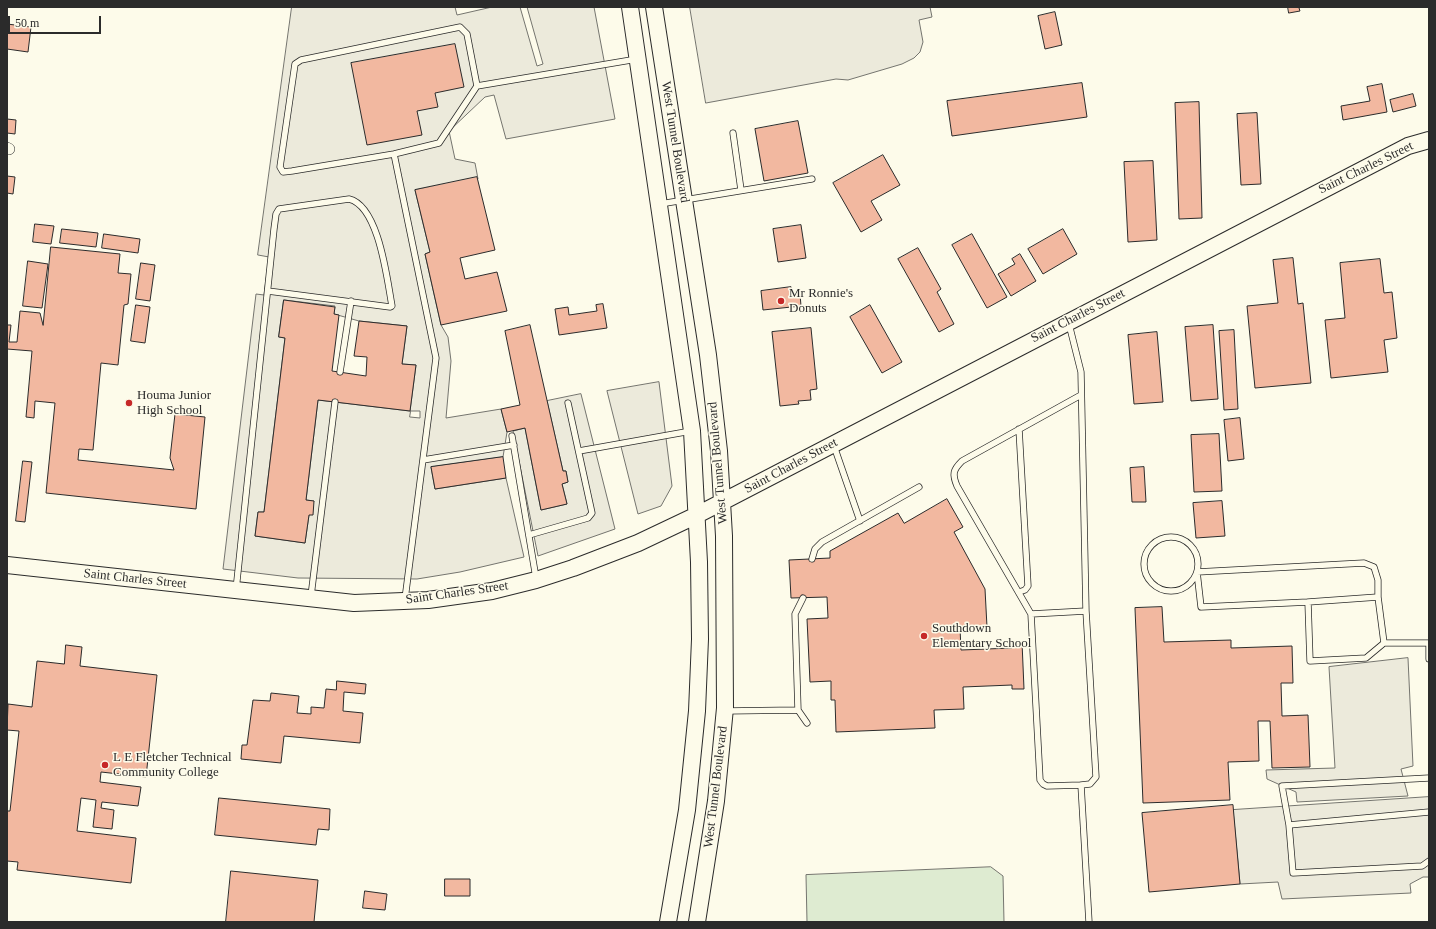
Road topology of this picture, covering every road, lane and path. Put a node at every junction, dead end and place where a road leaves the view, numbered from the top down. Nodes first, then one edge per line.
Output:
1 (630, 7) edge
2 (654, 7) edge
3 (637, 59) junction
4 (477, 86) junction
5 (1429, 126) edge
6 (733, 133) dead end
7 (1429, 140) edge
8 (1408, 146) junction
9 (394, 154) junction
10 (812, 179) dead end
11 (741, 190) junction
12 (684, 199) junction
13 (658, 204) junction
14 (268, 291) junction
15 (351, 301) junction
16 (1068, 321) junction
17 (340, 372) dead end
18 (1081, 395) junction
19 (335, 402) dead end
20 (568, 403) dead end
21 (1019, 429) junction
22 (692, 431) junction
23 (512, 436) dead end
24 (834, 443) junction
25 (514, 445) junction
26 (579, 451) junction
27 (423, 460) junction
28 (919, 488) dead end
29 (722, 502) junction
30 (697, 515) junction
31 (860, 521) junction
32 (529, 535) junction
33 (812, 559) dead end
34 (7, 565) edge
35 (1197, 572) junction
36 (536, 580) junction
37 (236, 590) junction
38 (1019, 592) junction
39 (1378, 596) junction
40 (311, 598) junction
41 (803, 598) dead end
42 (405, 601) junction
43 (1308, 602) junction
44 (1086, 611) junction
45 (1031, 614) junction
46 (1384, 643) junction
47 (1429, 643) edge
48 (1429, 660) edge
49 (798, 710) junction
50 (725, 711) junction
51 (807, 723) dead end
52 (1429, 778) edge
53 (1081, 785) junction
54 (1429, 812) edge
55 (1289, 825) junction
56 (1429, 861) edge
57 (668, 922) edge
58 (697, 922) edge
59 (1090, 922) edge

1 - 3 main road, West Tunnel Boulevard
2 - 12 main road, West Tunnel Boulevard
3 - 4 lane
3 - 13 main road, West Tunnel Boulevard
4 - 9 lane
4 - 9 lane
5 - 8 main road
6 - 11 lane
7 - 8 main road, Saint Charles Street
8 - 16 main road, Saint Charles Street
9 - 27 lane
10 - 11 lane
11 - 12 lane
12 - 13 lane
12 - 29 main road, West Tunnel Boulevard
13 - 22 main road, West Tunnel Boulevard
14 - 15 lane
14 - 15 lane
14 - 37 lane
15 - 17 lane
16 - 18 lane
16 - 24 main road, Saint Charles Street
18 - 21 lane
18 - 44 lane
19 - 40 lane
20 - 26 lane
21 - 38 lane
21 - 38 lane
22 - 26 lane
22 - 30 main road, West Tunnel Boulevard
23 - 25 lane
24 - 29 main road, Saint Charles Street
24 - 31 lane
25 - 27 lane
25 - 32 lane
26 - 32 lane
27 - 42 lane
28 - 31 lane
29 - 30 main road, Saint Charles Street
29 - 50 main road, West Tunnel Boulevard
30 - 36 main road, Saint Charles Street
30 - 57 main road, West Tunnel Boulevard
31 - 33 lane
32 - 36 lane
34 - 37 main road, Saint Charles Street
35 - 35 lane
35 - 39 lane
35 - 43 lane
36 - 42 main road, Saint Charles Street
37 - 40 main road, Saint Charles Street
38 - 45 lane
39 - 43 lane
39 - 46 lane
40 - 42 main road, Saint Charles Street
41 - 49 lane
43 - 46 lane
44 - 45 lane
44 - 53 lane
45 - 53 lane
46 - 47 lane
47 - 48 lane
49 - 50 lane
49 - 51 lane
50 - 58 main road, West Tunnel Boulevard
52 - 55 lane
53 - 59 lane
54 - 55 lane
55 - 56 lane

